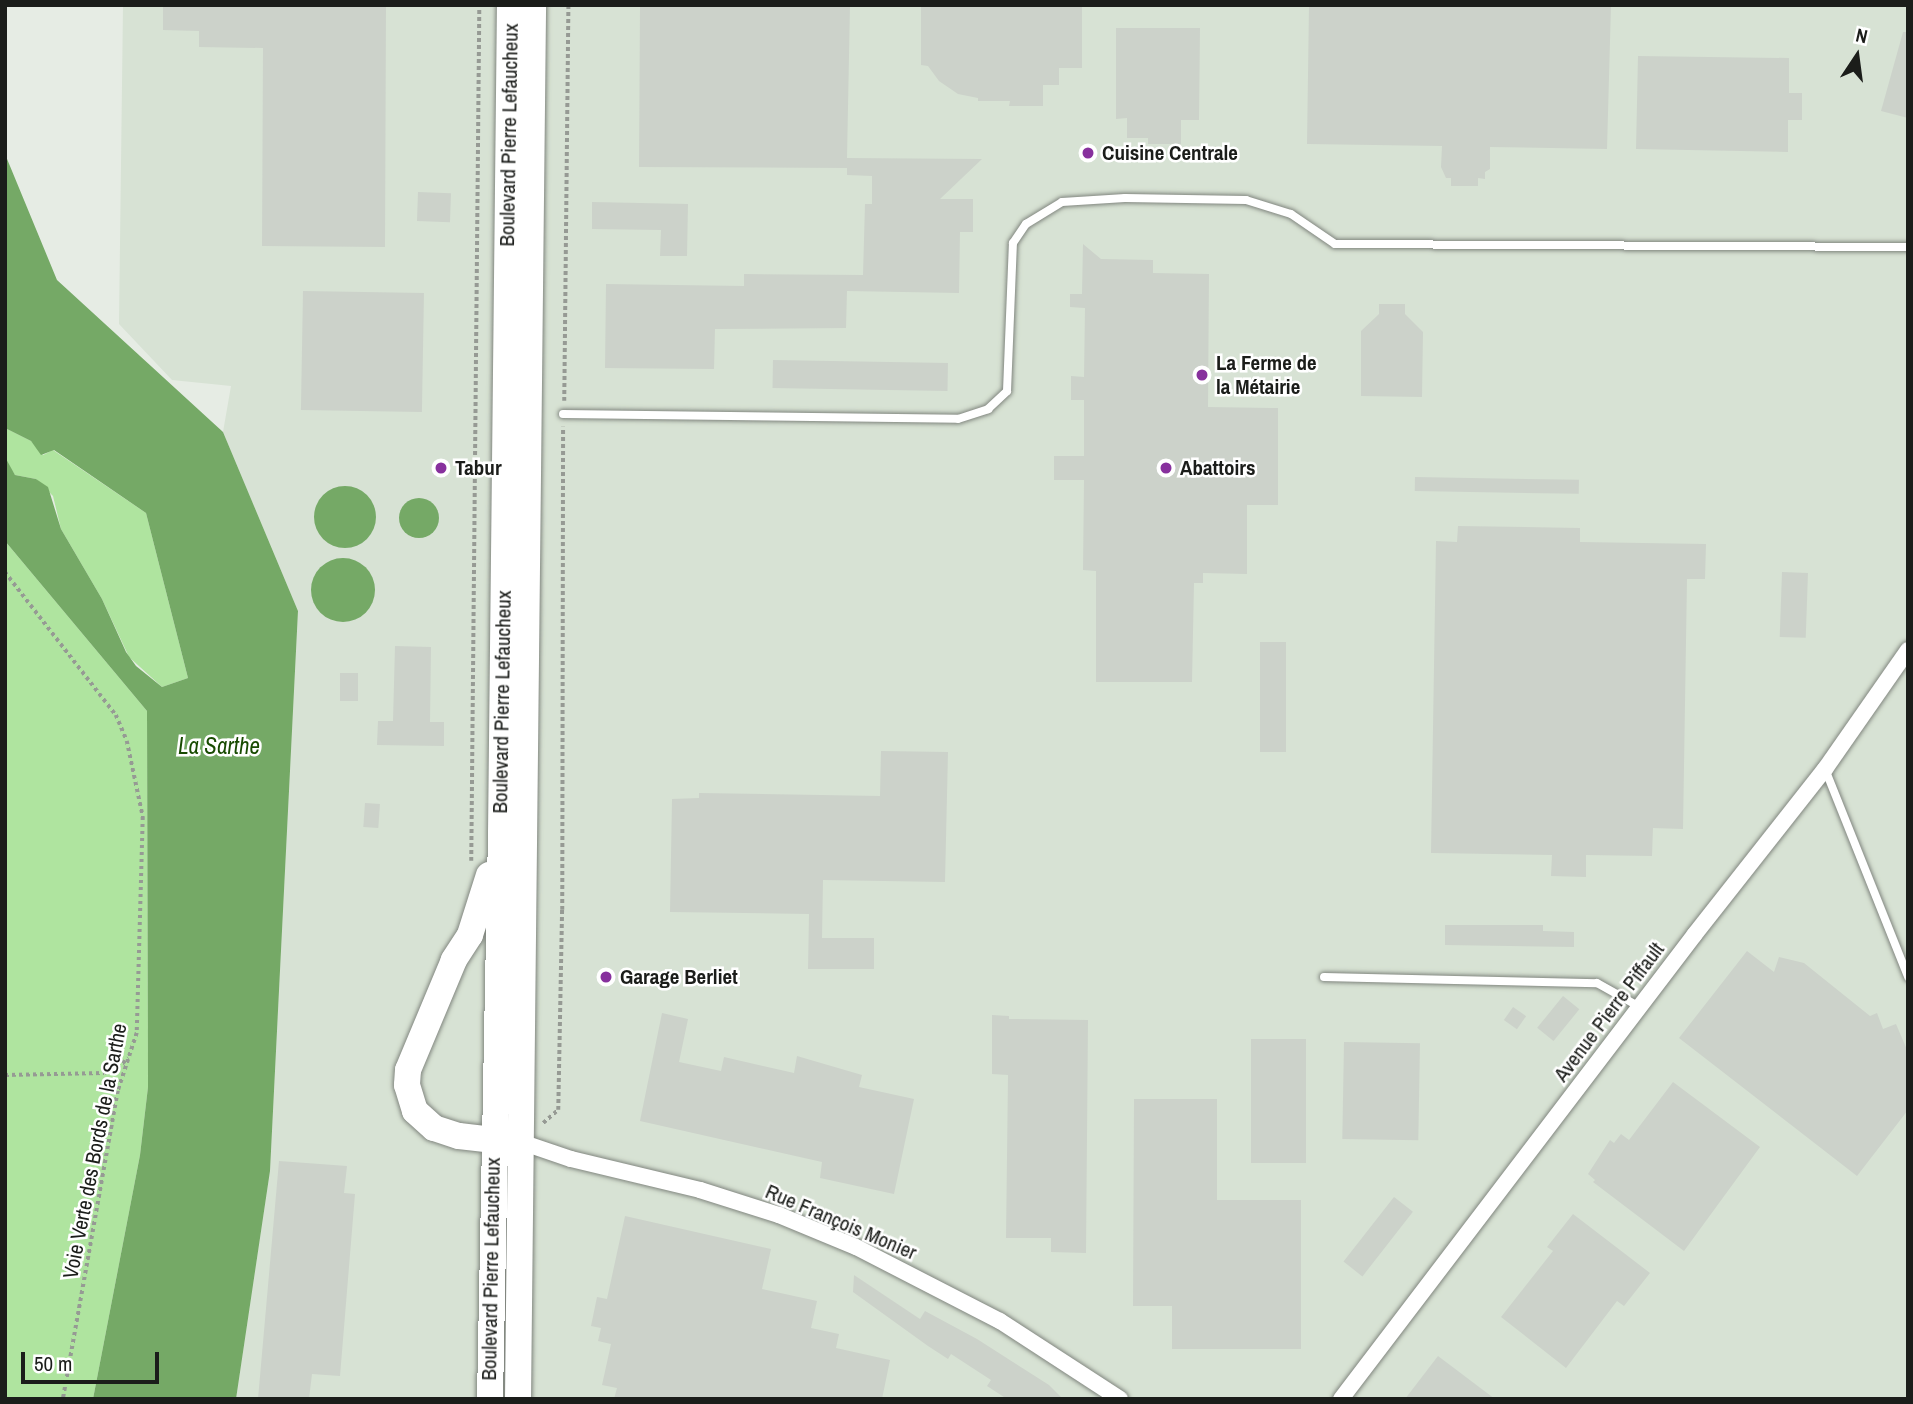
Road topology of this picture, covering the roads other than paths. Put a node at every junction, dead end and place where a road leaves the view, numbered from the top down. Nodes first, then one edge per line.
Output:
1 (510, 5) edge
2 (533, 5) edge
3 (1908, 247) edge
4 (563, 414) road end
5 (1908, 650) edge
6 (1825, 769) junction
7 (501, 833) junction
8 (1908, 976) edge
9 (1324, 977) dead end
10 (1640, 1007) junction
11 (493, 1142) junction
12 (521, 1142) junction
13 (490, 1399) edge
14 (519, 1399) edge
15 (1119, 1399) edge
16 (1341, 1399) edge

1 - 7 main road, Boulevard Pierre Lefaucheux
2 - 12 main road, Boulevard Pierre Lefaucheux
3 - 4 lane
5 - 6 street, Avenue Pierre Piffault
6 - 8 lane
6 - 10 street, Avenue Pierre Piffault
7 - 11 main road, Boulevard Pierre Lefaucheux
7 - 11 main road
9 - 10 lane
10 - 16 street, Avenue Pierre Piffault
11 - 12 main road
11 - 13 main road, Boulevard Pierre Lefaucheux
12 - 14 main road, Boulevard Pierre Lefaucheux
12 - 15 street, Rue François Monier

